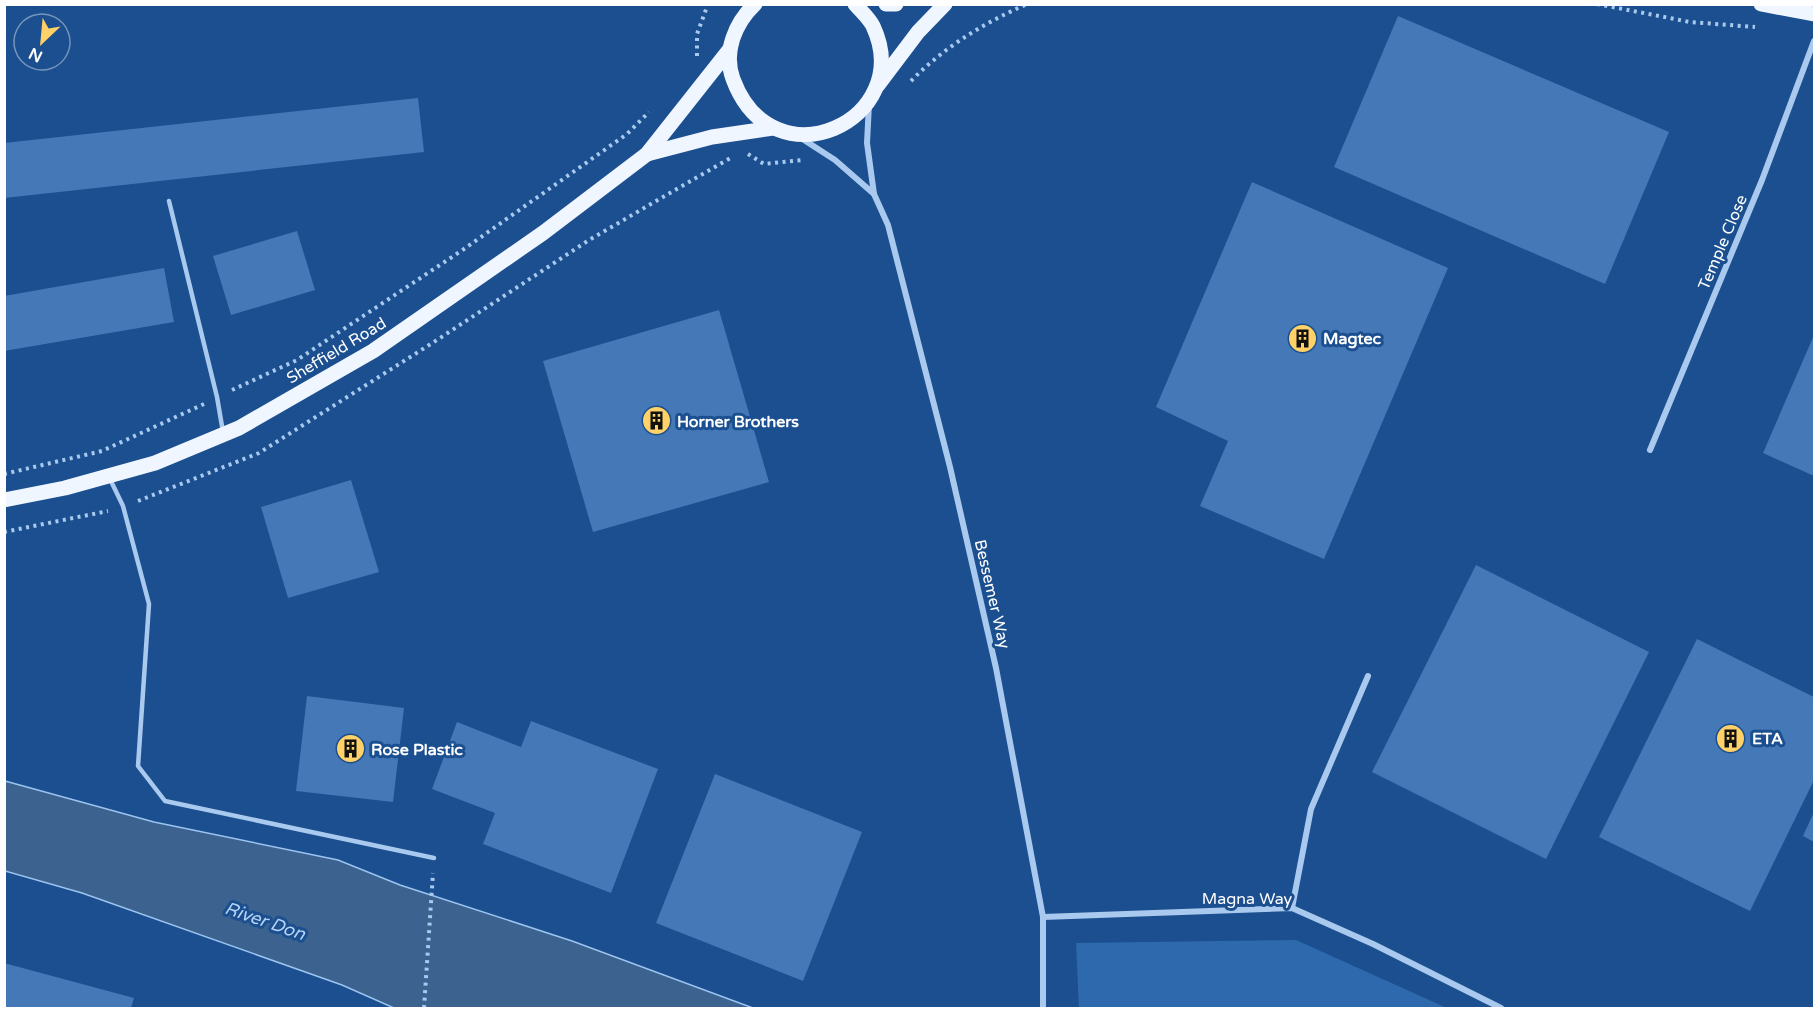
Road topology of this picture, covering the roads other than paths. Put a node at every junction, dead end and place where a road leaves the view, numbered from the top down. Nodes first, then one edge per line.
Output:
1 (745, 4) edge
2 (755, 4) edge
3 (855, 4) edge
4 (886, 4) edge
5 (896, 4) edge
6 (945, 4) edge
7 (1761, 4) edge
8 (1815, 14) edge
9 (737, 25) junction
10 (1815, 41) edge
11 (730, 49) junction
12 (872, 95) junction
13 (773, 128) junction
14 (796, 134) junction
15 (647, 153) junction
16 (874, 194) junction
17 (169, 201) dead end
18 (224, 435) junction
19 (1650, 450) dead end
20 (109, 476) junction
21 (4, 500) edge
22 (1368, 676) dead end
23 (434, 858) road end
24 (1292, 908) junction
25 (1043, 917) junction
26 (1043, 1008) edge
27 (1501, 1008) edge

1 - 9 street
2 - 9 main road
3 - 12 main road
4 - 5 main road
6 - 12 main road
7 - 8 main road
9 - 11 main road
10 - 19 street, Temple Close
11 - 13 main road
11 - 15 main road, Sheffield Road
12 - 14 main road
12 - 16 street, Bessemer Way
13 - 14 main road
13 - 15 main road, Sheffield Road
14 - 16 street, Bessemer Way
15 - 18 main road, Sheffield Road
16 - 25 street, Bessemer Way
17 - 18 lane
18 - 20 main road, Sheffield Road
20 - 21 main road, Sheffield Road
20 - 23 lane
22 - 24 street
24 - 25 street, Magna Way
24 - 27 street, Magna Way
25 - 26 street, Bessemer Way

